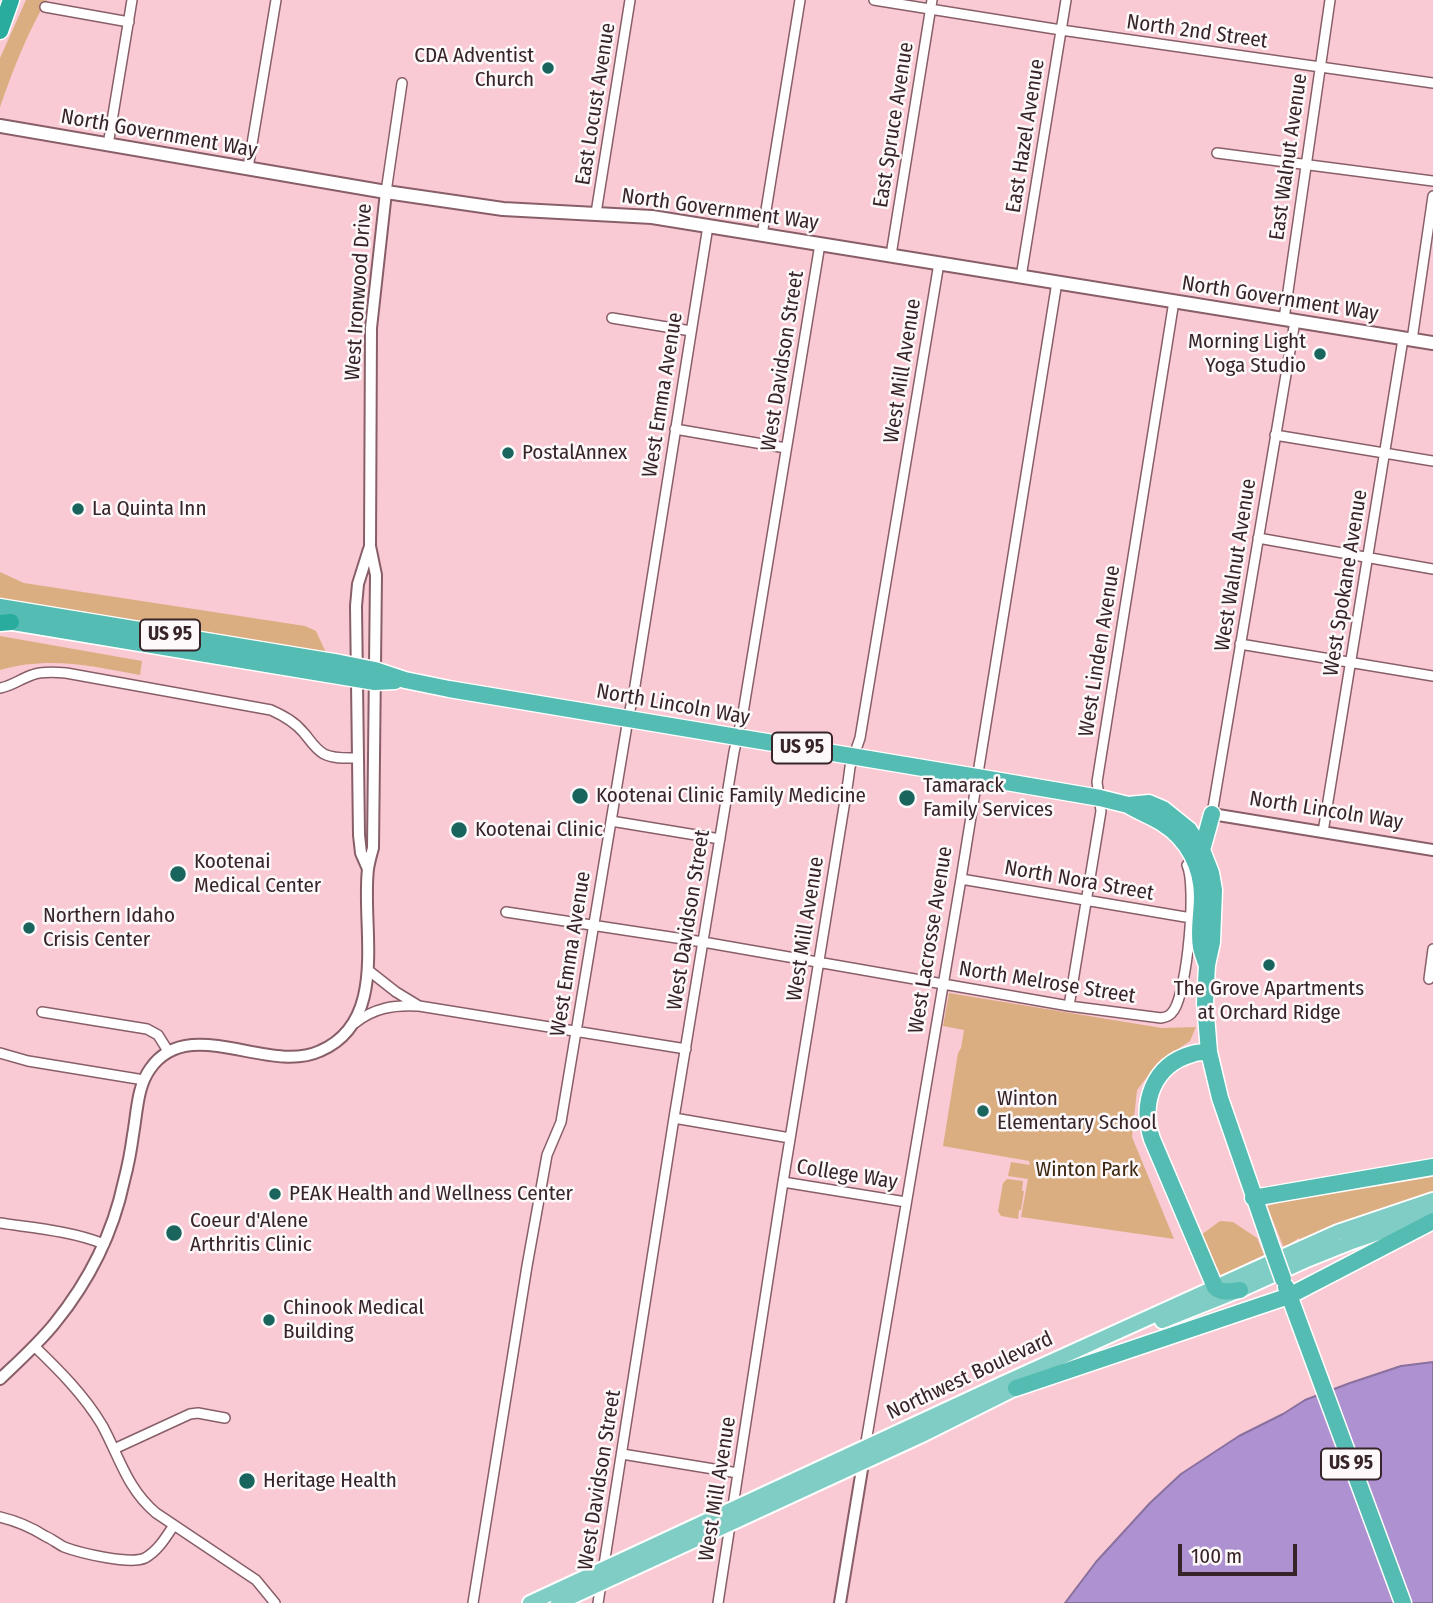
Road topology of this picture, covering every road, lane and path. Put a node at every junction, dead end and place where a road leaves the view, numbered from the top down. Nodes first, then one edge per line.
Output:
1 (11, 0) edge
2 (17, 0) edge
3 (132, 0) edge
4 (276, 0) edge
5 (630, 0) edge
6 (800, 0) edge
7 (874, 0) edge
8 (1066, 0) edge
9 (1330, 0) edge
10 (932, 5) edge
11 (45, 7) dead end
12 (129, 22) junction
13 (2, 26) edge
14 (1061, 30) junction
15 (1320, 67) junction
16 (402, 83) dead end
17 (1433, 83) edge
18 (0, 126) edge
19 (108, 145) junction
20 (1217, 153) dead end
21 (1306, 165) junction
22 (248, 169) junction
23 (1433, 181) edge
24 (386, 192) junction
25 (1433, 196) edge
26 (596, 213) junction
27 (708, 226) junction
28 (762, 234) junction
29 (820, 244) junction
30 (891, 256) junction
31 (939, 263) junction
32 (1021, 277) junction
33 (1057, 282) junction
34 (1174, 302) junction
35 (612, 318) dead end
36 (1289, 320) junction
37 (691, 331) junction
38 (1407, 339) junction
39 (1433, 344) edge
40 (676, 429) junction
41 (1275, 435) junction
42 (786, 448) junction
43 (1384, 454) junction
44 (1433, 461) edge
45 (1258, 538) junction
46 (370, 547) junction
47 (1368, 558) junction
48 (1433, 569) edge
49 (0, 607) edge
50 (4, 622) edge
51 (1240, 644) junction
52 (1351, 662) junction
53 (357, 673) junction
54 (375, 676) junction
55 (1433, 676) edge
56 (0, 688) edge
57 (628, 719) junction
58 (738, 737) junction
59 (854, 756) junction
60 (358, 758) junction
61 (977, 777) junction
62 (1100, 798) junction
63 (1128, 805) junction
64 (1212, 814) junction
65 (611, 821) junction
66 (1184, 824) junction
67 (1323, 832) junction
68 (720, 839) junction
69 (1202, 850) junction
70 (1433, 850) edge
71 (1187, 865) dead end
72 (368, 869) junction
73 (961, 879) junction
74 (1087, 900) junction
75 (506, 912) dead end
76 (1191, 918) junction
77 (594, 925) junction
78 (703, 942) junction
79 (1433, 949) edge
80 (819, 962) junction
81 (1207, 965) junction
82 (368, 970) junction
83 (1429, 979) dead end
84 (943, 984) junction
85 (419, 1006) junction
86 (1069, 1006) junction
87 (42, 1012) dead end
88 (351, 1026) junction
89 (576, 1032) junction
90 (685, 1049) junction
91 (168, 1051) junction
92 (1209, 1052) junction
93 (0, 1053) edge
94 (144, 1080) junction
95 (674, 1118) junction
96 (790, 1138) junction
97 (1433, 1167) edge
98 (783, 1182) junction
99 (1253, 1198) junction
100 (1433, 1200) edge
101 (906, 1202) junction
102 (1433, 1214) edge
103 (1433, 1221) edge
104 (0, 1223) edge
105 (104, 1244) junction
106 (1215, 1287) junction
107 (1240, 1290) junction
108 (1289, 1296) junction
109 (34, 1346) junction
110 (0, 1379) edge
111 (1016, 1388) junction
112 (225, 1418) dead end
113 (114, 1450) junction
114 (622, 1454) junction
115 (864, 1455) junction
116 (738, 1472) junction
117 (732, 1516) junction
118 (0, 1517) edge
119 (174, 1525) junction
120 (603, 1576) junction
121 (275, 1603) edge
122 (473, 1603) edge
123 (530, 1603) edge
124 (558, 1603) edge
125 (598, 1603) edge
126 (718, 1603) edge
127 (840, 1603) edge
128 (1403, 1603) edge

1 - 13 highway
2 - 13 highway
3 - 12 street
4 - 22 street
5 - 26 street, East Locust Avenue
6 - 28 street
7 - 10 street, North 2nd Street
8 - 14 street, East Hazel Avenue
9 - 15 street, East Walnut Avenue
10 - 14 street, North 2nd Street
10 - 30 street, East Spruce Avenue
11 - 12 street
12 - 19 street
14 - 15 street, North 2nd Street
14 - 32 street, East Hazel Avenue
15 - 17 street, North 2nd Street
15 - 21 street, East Walnut Avenue
16 - 24 street, West Ironwood Drive
18 - 19 main road, North Government Way
19 - 22 main road, North Government Way
20 - 21 street
21 - 23 street
21 - 36 street, East Walnut Avenue
22 - 24 main road, North Government Way
24 - 26 main road, North Government Way
24 - 46 street, West Ironwood Drive
25 - 38 street, West Spokane Avenue
26 - 27 main road, North Government Way
27 - 28 main road, North Government Way
27 - 37 street, West Emma Avenue
28 - 29 main road, North Government Way
29 - 30 main road, North Government Way
29 - 42 street, West Davidson Street
30 - 31 main road, North Government Way
31 - 32 main road, North Government Way
31 - 59 street, West Mill Avenue
32 - 33 main road, North Government Way
33 - 34 main road, North Government Way
33 - 61 street, West Lacrosse Avenue
34 - 36 main road, North Government Way
34 - 62 street, West Linden Avenue
35 - 37 street
36 - 38 main road, North Government Way
36 - 41 street, West Walnut Avenue
37 - 40 street, West Emma Avenue
38 - 39 main road, North Government Way
38 - 43 street, West Spokane Avenue
40 - 42 street
40 - 57 street, West Emma Avenue
41 - 43 street
41 - 45 street, West Walnut Avenue
42 - 58 street, West Davidson Street
43 - 44 street
43 - 47 street, West Spokane Avenue
45 - 47 street
45 - 51 street, West Walnut Avenue
46 - 53 street, West Ironwood Drive
46 - 54 street, West Ironwood Drive
47 - 48 street
47 - 52 street, West Spokane Avenue
49 - 53 highway, US 95
50 - 53 highway, US 95
51 - 52 street
51 - 64 street, West Walnut Avenue
52 - 55 street
52 - 67 street, West Spokane Avenue
53 - 54 highway, US 95
53 - 60 street, West Ironwood Drive
54 - 57 highway, North Lincoln Way / US 95
54 - 72 street, West Ironwood Drive
56 - 60 street
57 - 58 highway, North Lincoln Way / US 95
57 - 65 street, West Emma Avenue
58 - 59 highway, North Lincoln Way / US 95
58 - 68 street, West Davidson Street
59 - 61 highway, North Lincoln Way / US 95
59 - 80 street, West Mill Avenue
60 - 72 street, West Ironwood Drive
61 - 62 highway, North Lincoln Way / US 95
61 - 73 street, West Lacrosse Avenue
62 - 63 highway, US 95
62 - 74 street, West Linden Avenue
63 - 66 highway, US 95
63 - 81 highway, US 95
64 - 66 highway
64 - 67 street, North Lincoln Way
64 - 69 highway
65 - 68 street
65 - 77 street, West Emma Avenue
66 - 69 highway, US 95
67 - 70 street, North Lincoln Way
68 - 78 street, West Davidson Street
69 - 81 highway, US 95
71 - 76 street
72 - 82 street, West Ironwood Drive
73 - 74 street, North Nora Street
73 - 84 street, West Lacrosse Avenue
74 - 76 street, North Nora Street
74 - 86 street, West Linden Avenue
75 - 77 street, North Melrose Street
76 - 86 street, North Melrose Street
77 - 78 street, North Melrose Street
77 - 89 street, West Emma Avenue
78 - 80 street, North Melrose Street
78 - 90 street, West Davidson Street
79 - 83 street
80 - 84 street, North Melrose Street
80 - 96 street, West Mill Avenue
81 - 92 highway, US 95
82 - 85 street
82 - 88 street, West Ironwood Drive
84 - 86 street, North Melrose Street
84 - 101 street, West Lacrosse Avenue
85 - 88 street
85 - 89 street
87 - 91 street
88 - 91 street, West Ironwood Drive
89 - 90 street
89 - 122 street, West Emma Avenue
90 - 95 street, West Davidson Street
91 - 94 street
92 - 99 highway, US 95
92 - 106 highway
93 - 94 street
94 - 105 street
95 - 96 street, College Way
95 - 114 street, West Davidson Street
96 - 98 street, West Mill Avenue
97 - 99 highway
98 - 101 street, College Way
98 - 116 street, West Mill Avenue
99 - 108 highway, US 95, bridge
100 - 106 main road, Northwest Boulevard
101 - 115 street, West Lacrosse Avenue
102 - 107 main road, Northwest Boulevard
103 - 108 highway
104 - 105 street
105 - 109 street
106 - 107 highway
106 - 115 main road, Northwest Boulevard
107 - 111 main road, Northwest Boulevard
108 - 111 highway
108 - 128 highway, US 95
109 - 110 street
109 - 113 street
111 - 115 main road, Northwest Boulevard
112 - 113 street
113 - 119 street
114 - 116 street
114 - 120 street, West Davidson Street
115 - 117 main road, Northwest Boulevard
115 - 127 street, West Lacrosse Avenue
116 - 117 street, West Mill Avenue
117 - 120 main road, Northwest Boulevard
117 - 126 street, West Mill Avenue
118 - 119 street
119 - 121 street
120 - 123 main road, Northwest Boulevard
120 - 124 main road, Northwest Boulevard
120 - 125 street, West Davidson Street

